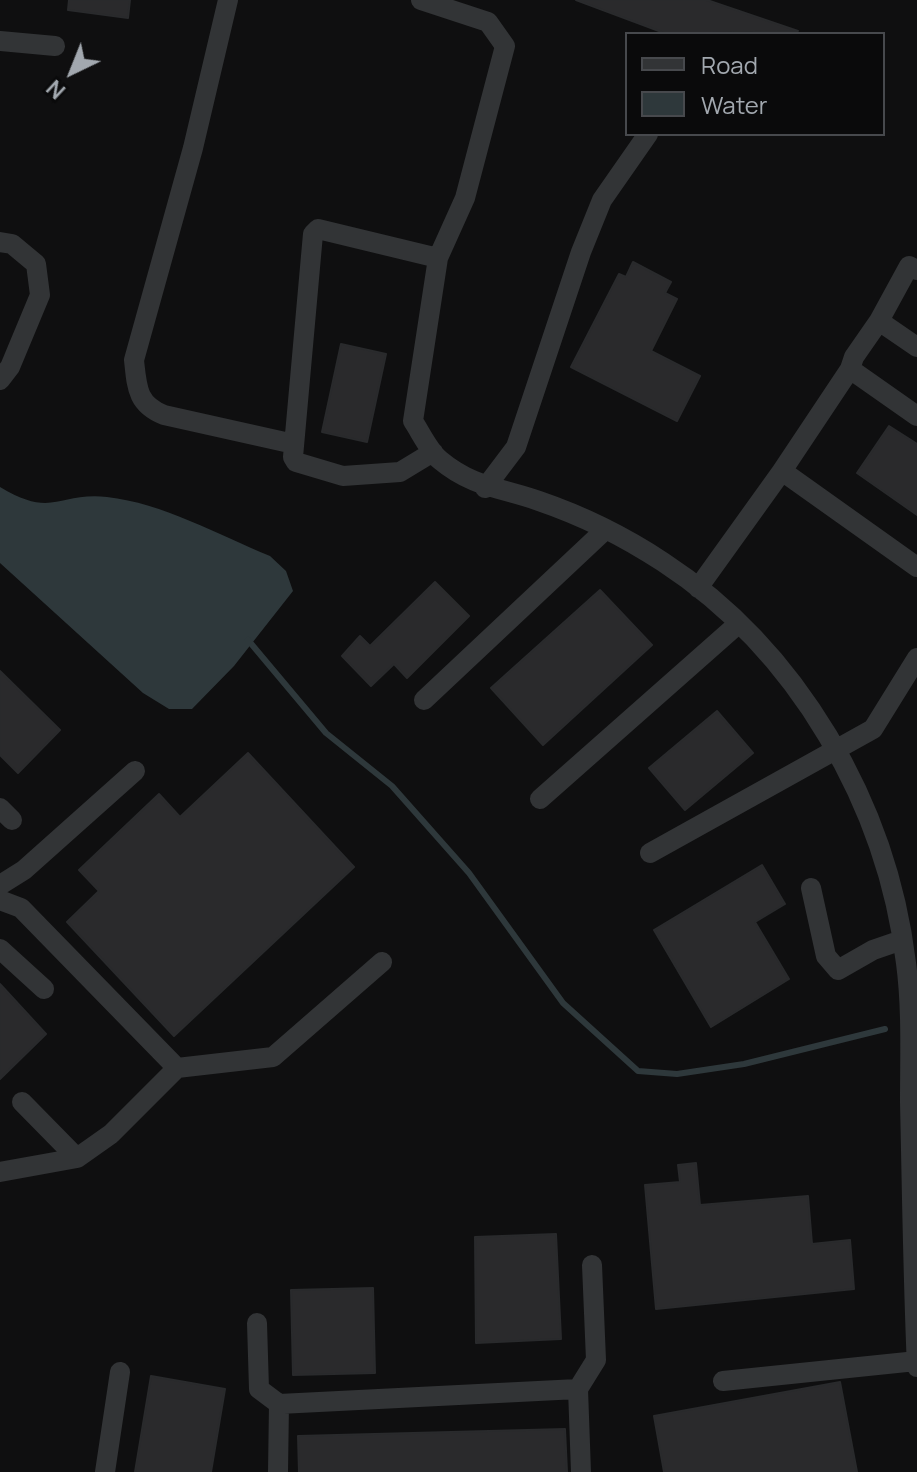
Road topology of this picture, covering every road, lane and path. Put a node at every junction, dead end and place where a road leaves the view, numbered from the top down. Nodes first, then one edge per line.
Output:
1 (228, 0) edge
2 (421, 0) edge
3 (0, 41) edge
4 (55, 46) dead end
5 (647, 136) edge
6 (0, 242) edge
7 (438, 258) junction
8 (917, 270) edge
9 (879, 321) junction
10 (917, 347) edge
11 (850, 369) junction
12 (0, 380) edge
13 (917, 416) edge
14 (294, 444) junction
15 (433, 452) junction
16 (782, 471) junction
17 (485, 488) junction
18 (606, 529) junction
19 (917, 567) edge
20 (698, 588) junction
21 (738, 624) junction
22 (917, 658) edge
23 (424, 700) dead end
24 (837, 751) junction
25 (135, 771) dead end
26 (540, 799) dead end
27 (650, 853) dead end
28 (0, 885) edge
29 (811, 888) dead end
30 (0, 900) edge
31 (906, 927) edge
32 (0, 949) edge
33 (382, 962) dead end
34 (44, 989) dead end
35 (913, 1067) edge
36 (177, 1068) junction
37 (22, 1102) dead end
38 (77, 1158) junction
39 (0, 1172) edge
40 (592, 1265) dead end
41 (257, 1323) dead end
42 (917, 1348) edge
43 (917, 1364) edge
44 (120, 1372) dead end
45 (723, 1381) dead end
46 (578, 1389) junction
47 (279, 1404) junction
48 (105, 1472) edge
49 (278, 1472) edge
50 (581, 1472) edge

1 - 14 street
2 - 7 street
3 - 4 street
5 - 17 street
6 - 12 street
7 - 14 street
7 - 15 street
8 - 9 street
9 - 10 street
9 - 11 street
11 - 13 street
11 - 16 street
14 - 15 street
15 - 17 street
16 - 19 street
16 - 20 street
17 - 18 street
18 - 20 street
18 - 23 street
20 - 21 street
21 - 24 street
21 - 26 street
22 - 24 street
24 - 27 street
24 - 31 street
25 - 28 street
29 - 31 street
30 - 36 street
31 - 35 street
32 - 34 street
33 - 36 street
35 - 42 street
36 - 38 street
37 - 38 street
38 - 39 street
40 - 46 street
41 - 47 street
42 - 43 street
43 - 45 street
44 - 48 street
46 - 47 street
46 - 50 street
47 - 49 street

